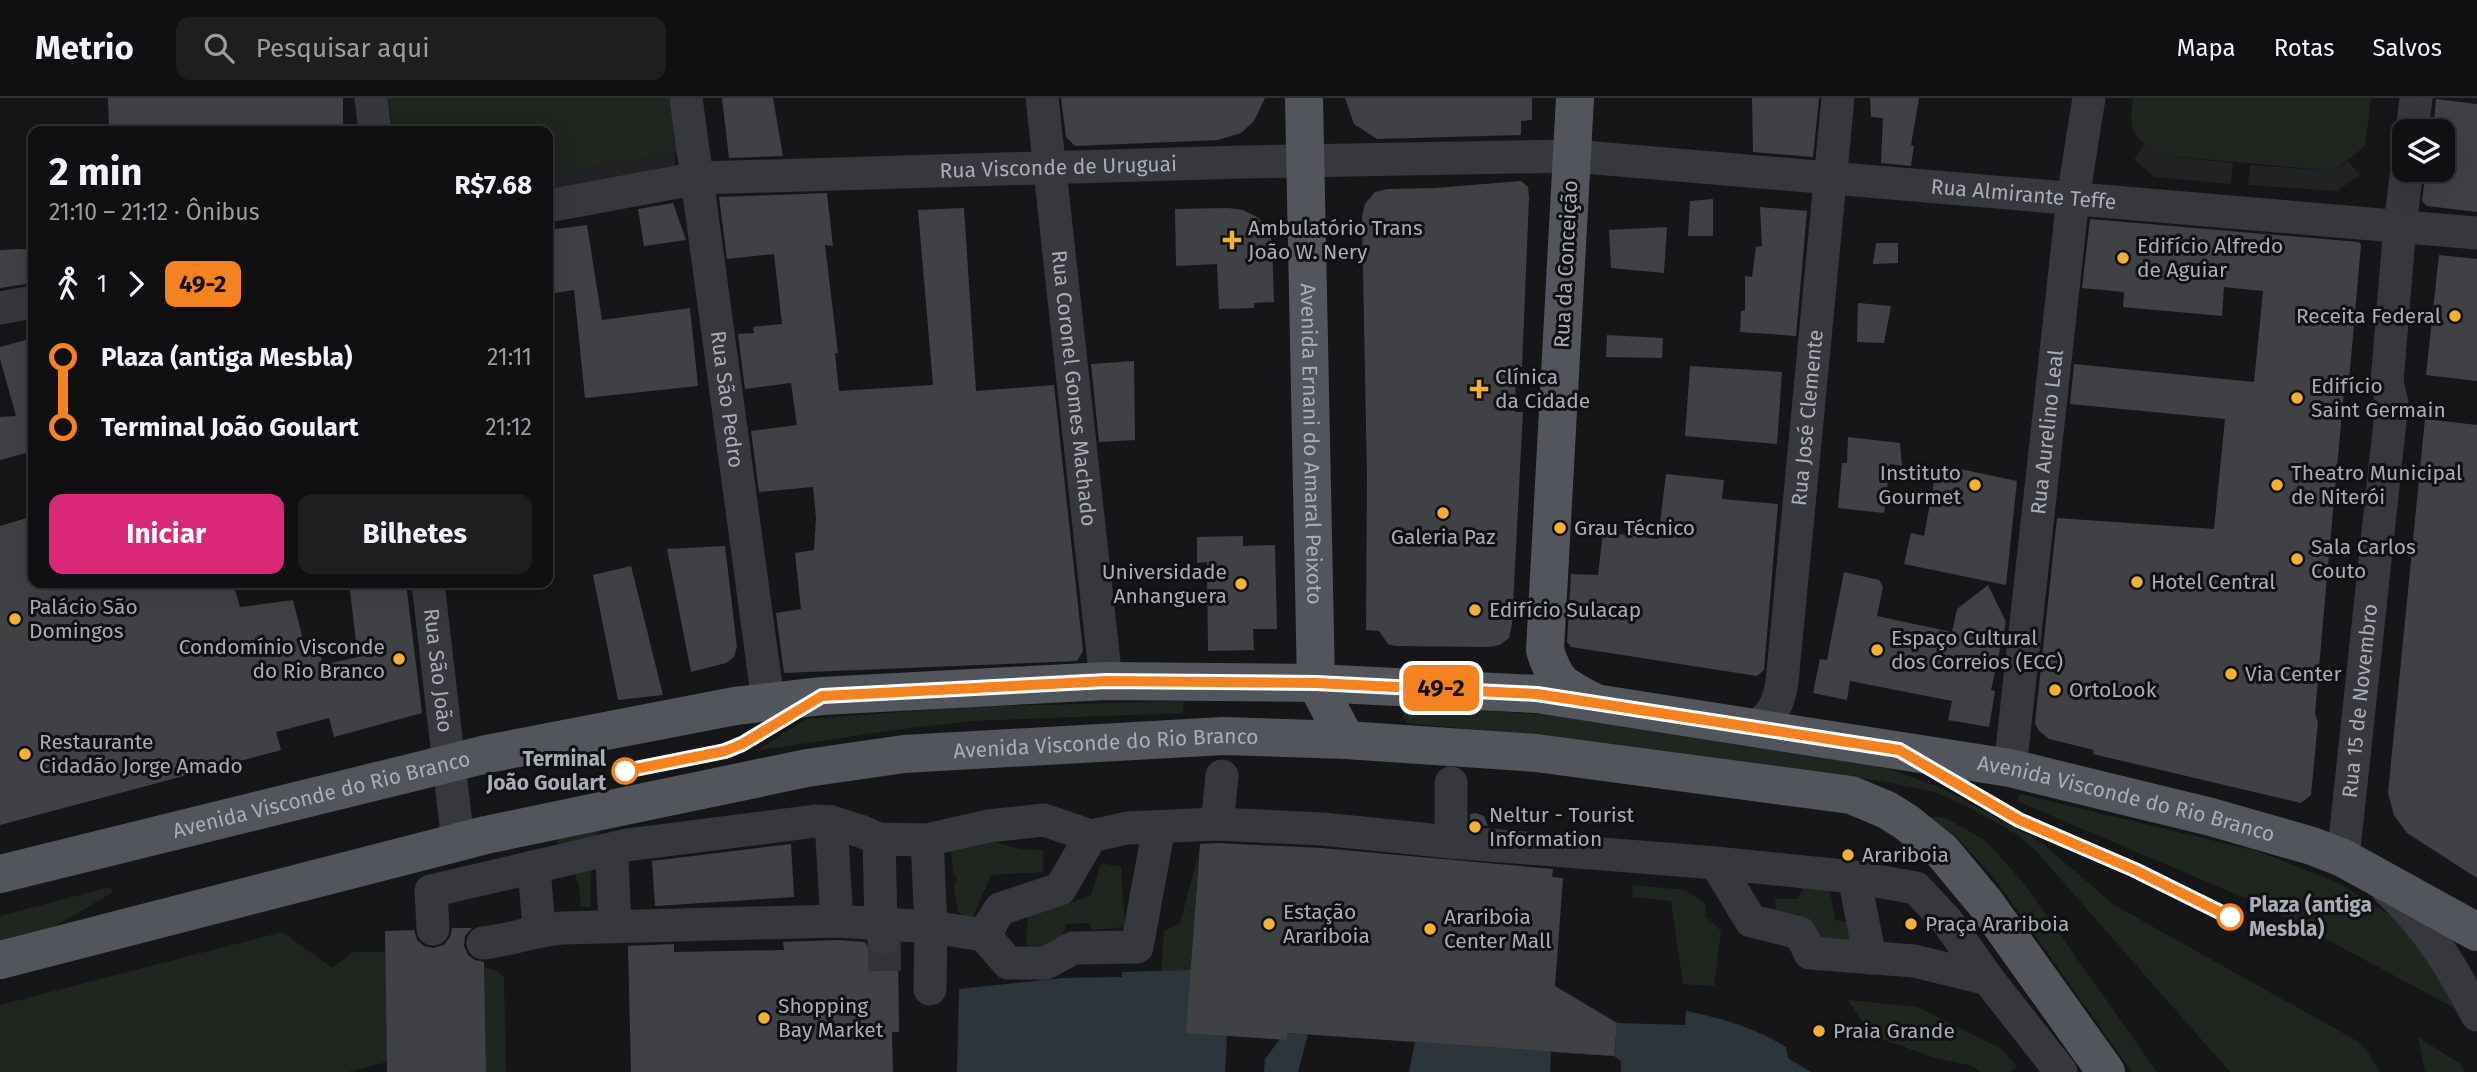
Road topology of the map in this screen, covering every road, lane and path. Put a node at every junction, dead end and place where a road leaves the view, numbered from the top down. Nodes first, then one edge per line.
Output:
1 (371, 98) edge
2 (686, 98) edge
3 (1042, 98) edge
4 (1304, 98) edge
5 (1575, 98) edge
6 (1838, 98) edge
7 (2089, 98) edge
8 (2416, 98) edge
9 (2413, 119) edge
10 (374, 126) edge
11 (1572, 156) junction
12 (1306, 161) junction
13 (1048, 167) junction
14 (699, 178) junction
15 (1829, 179) junction
16 (2405, 182) edge
17 (2073, 198) junction
18 (553, 205) edge
19 (2400, 225) junction
20 (2477, 233) edge
21 (28, 303) edge
22 (0, 308) edge
23 (429, 588) edge
24 (1106, 681) junction
25 (1316, 683) junction
26 (768, 701) junction
27 (1592, 701) junction
28 (1755, 727) junction
29 (1346, 740) junction
30 (450, 763) junction
31 (2010, 768) junction
32 (1222, 776) dead end
33 (1451, 783) dead end
34 (831, 822) junction
35 (1217, 824) junction
36 (1159, 827) junction
37 (1091, 836) junction
38 (878, 839) junction
39 (927, 840) junction
40 (458, 842) junction
41 (1451, 842) junction
42 (617, 848) junction
43 (1716, 863) junction
44 (2357, 866) junction
45 (534, 867) junction
46 (0, 874) edge
47 (1854, 877) junction
48 (837, 921) junction
49 (615, 926) junction
50 (931, 927) junction
51 (433, 929) dead end
52 (539, 929) junction
53 (883, 931) junction
54 (2477, 932) edge
55 (984, 935) junction
56 (483, 943) dead end
57 (1870, 958) junction
58 (0, 960) edge
59 (1988, 979) junction
60 (930, 989) dead end
61 (2477, 1015) edge
62 (2061, 1072) edge
63 (2106, 1072) edge

1 - 10 street
2 - 14 street, Rua São Pedro
3 - 13 street, Rua Coronel Gomes Machado
4 - 12 main road, Avenida Ernani do Amaral Peixoto
5 - 11 main road, Rua da Conceição
6 - 15 street, Rua José Clemente
7 - 17 street, Rua Aurelino Leal
8 - 9 street
11 - 12 street, Rua Visconde de Uruguai
11 - 15 street, Rua Almirante Teffe
11 - 27 main road, Rua da Conceição
12 - 13 street, Rua Visconde de Uruguai
12 - 25 main road, Avenida Ernani do Amaral Peixoto
13 - 14 street, Rua Visconde de Uruguai
13 - 24 street, Rua Coronel Gomes Machado
14 - 18 street, Rua Visconde de Uruguai
14 - 26 street, Rua São Pedro
15 - 17 street, Rua Almirante Teffe
15 - 28 street, Rua José Clemente
16 - 19 street, Rua 15 de Novembro
17 - 19 street, Rua Almirante Teffe
17 - 31 street, Rua Aurelino Leal
19 - 20 street, Rua Almirante Teffe
19 - 44 street, Rua 15 de Novembro
21 - 22 street
23 - 30 street, Rua São João
24 - 25 main road, Avenida Visconde do Rio Branco
24 - 26 main road, Avenida Visconde do Rio Branco
25 - 27 main road, Avenida Visconde do Rio Branco
25 - 29 main road, Avenida Ernani do Amaral Peixoto
26 - 30 main road, Avenida Visconde do Rio Branco
27 - 28 main road, Avenida Visconde do Rio Branco
28 - 31 main road, Avenida Visconde do Rio Branco
29 - 40 main road, Avenida Visconde do Rio Branco
29 - 63 main road, Avenida Visconde do Rio Branco
30 - 40 street, Rua São João
30 - 46 main road, Avenida Visconde do Rio Branco
31 - 44 main road, Avenida Visconde do Rio Branco
32 - 35 street
33 - 41 street
34 - 38 street
34 - 42 street
34 - 48 street
35 - 36 street
35 - 41 street
36 - 37 street
36 - 55 street
37 - 39 street
37 - 55 street
38 - 39 street
38 - 53 street
39 - 50 street
40 - 58 main road, Avenida Visconde do Rio Branco
41 - 43 street
42 - 45 street
42 - 49 street
43 - 47 street
43 - 57 street
44 - 54 main road
44 - 61 street, Avenida Visconde do Rio Branco
45 - 51 street
45 - 52 street
47 - 57 street
47 - 59 street
48 - 49 street
48 - 53 street
49 - 52 street
50 - 53 street
50 - 55 street
50 - 60 street
52 - 56 street
57 - 59 street
59 - 62 street

